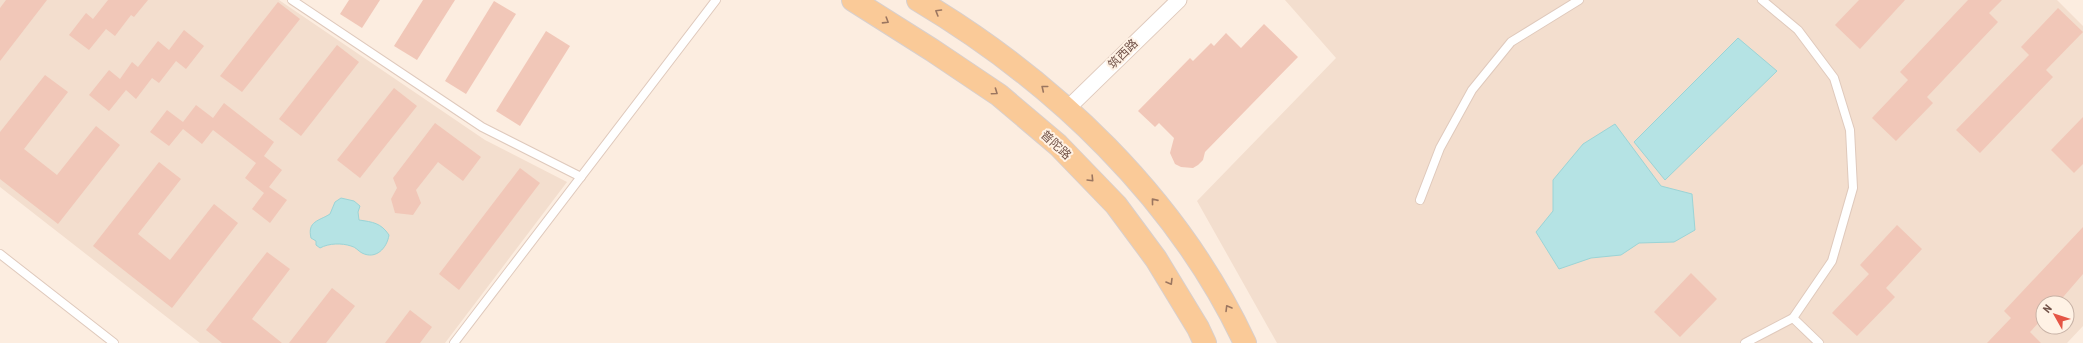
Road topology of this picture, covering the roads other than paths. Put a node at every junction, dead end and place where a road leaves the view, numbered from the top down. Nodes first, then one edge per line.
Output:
1 (292, 0) edge
2 (716, 0) edge
3 (853, 0) edge
4 (918, 0) edge
5 (1179, 0) edge
6 (1579, 0) edge
7 (1762, 0) edge
8 (1068, 108) junction
9 (580, 177) junction
10 (1420, 200) dead end
11 (0, 254) edge
12 (1793, 318) junction
13 (114, 343) edge
14 (454, 343) edge
15 (1205, 343) edge
16 (1245, 343) edge
17 (1745, 343) edge
18 (1819, 343) edge

1 - 9 lane
2 - 9 lane
3 -> 15 main road, 普陀路
8 -> 4 main road
5 - 8 street, 筑西路
6 - 10 lane
7 - 12 lane
16 -> 8 main road
9 - 14 lane
11 - 13 lane
12 - 17 lane
12 - 18 lane

